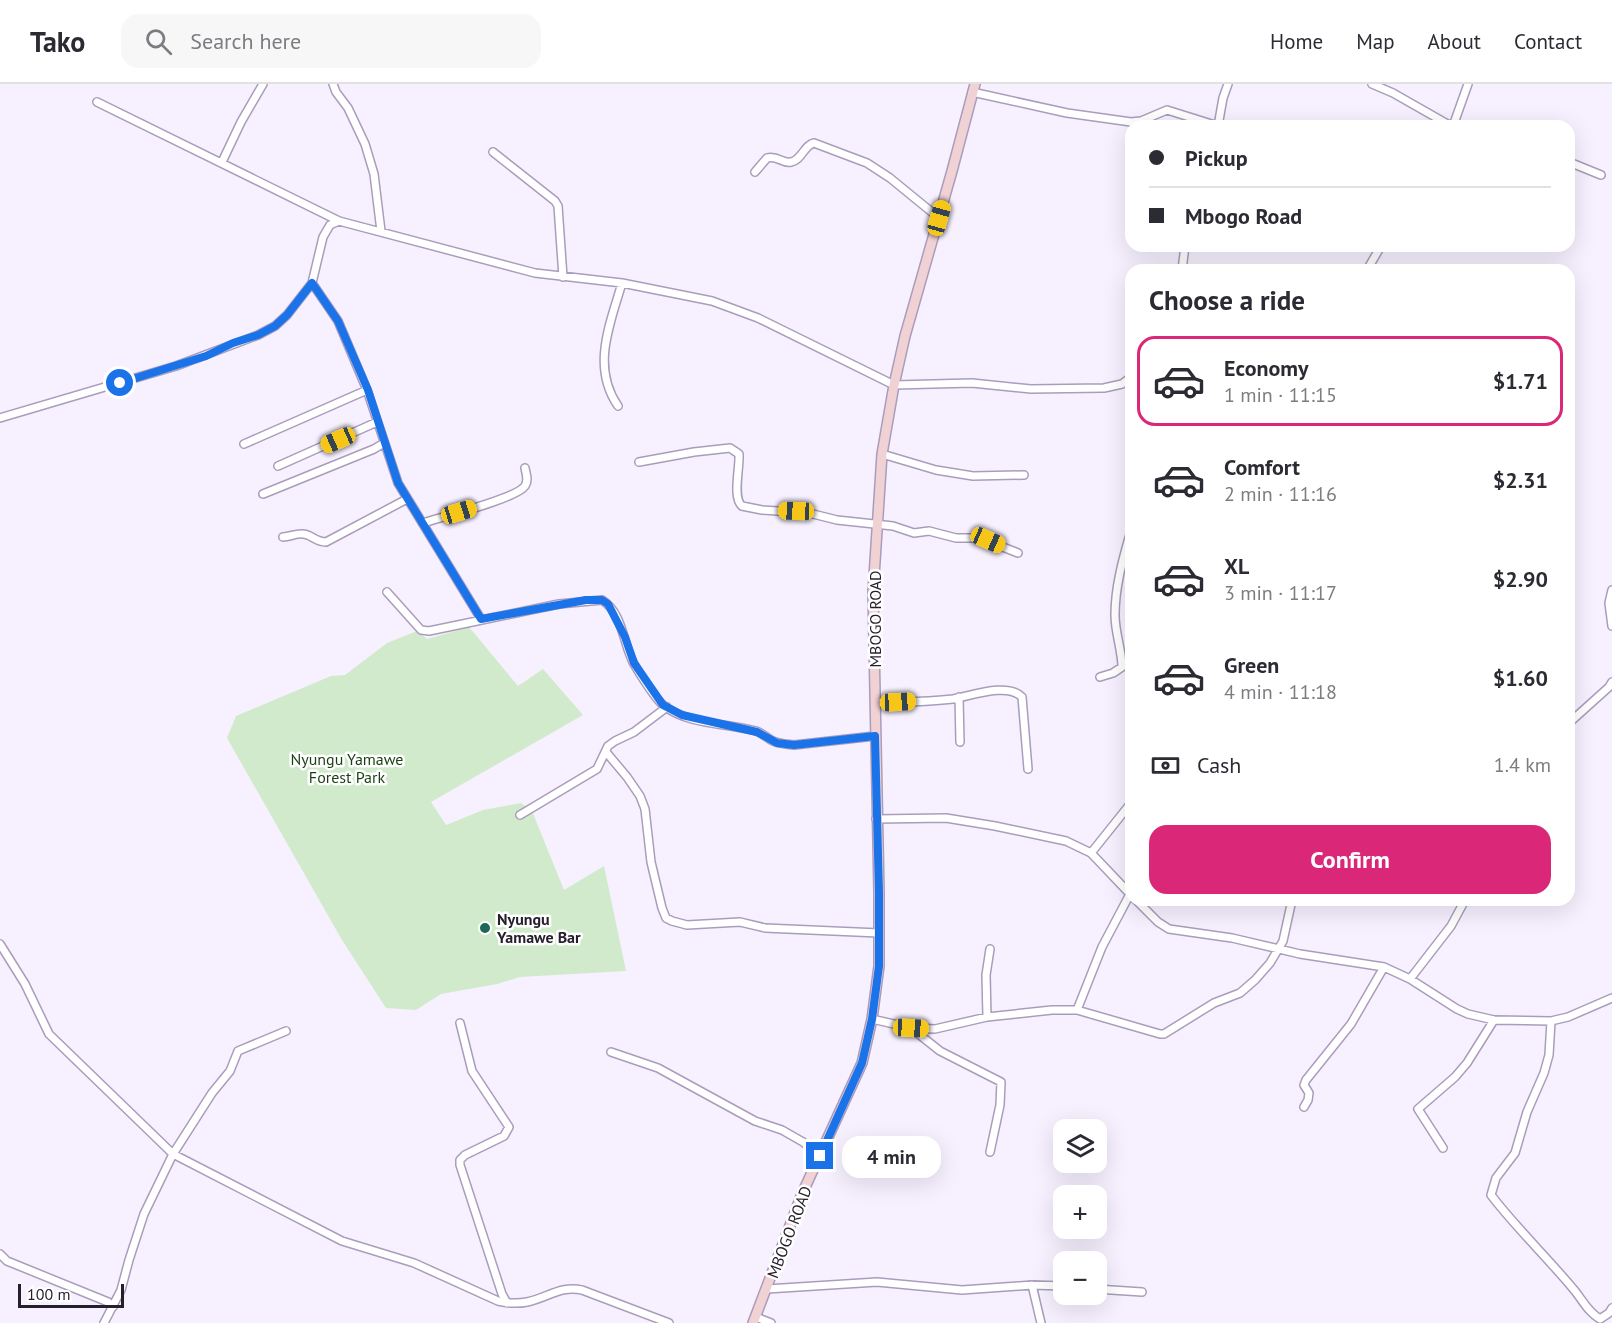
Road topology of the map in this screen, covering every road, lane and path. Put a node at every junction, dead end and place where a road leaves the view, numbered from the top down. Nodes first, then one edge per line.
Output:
1 (263, 84) edge
2 (333, 84) edge
3 (1228, 84) edge
4 (1372, 84) edge
5 (1468, 84) edge
6 (973, 88) edge
7 (97, 102) dead end
8 (1143, 120) edge
9 (1199, 120) edge
10 (1219, 120) edge
11 (1441, 120) edge
12 (1454, 120) edge
13 (1125, 121) edge
14 (493, 152) dead end
15 (222, 162) junction
16 (1575, 164) edge
17 (755, 172) dead end
18 (1601, 175) dead end
19 (939, 218) junction
20 (339, 221) junction
21 (381, 231) junction
22 (563, 278) junction
23 (312, 283) junction
24 (622, 283) junction
25 (1125, 382) edge
26 (894, 385) junction
27 (368, 390) junction
28 (618, 406) dead end
29 (0, 418) edge
30 (377, 422) junction
31 (384, 443) junction
32 (244, 444) dead end
33 (882, 454) junction
34 (639, 462) dead end
35 (278, 466) dead end
36 (525, 468) dead end
37 (1024, 476) dead end
38 (263, 494) dead end
39 (407, 499) junction
40 (423, 523) junction
41 (877, 525) junction
42 (283, 537) dead end
43 (1018, 553) dead end
44 (1125, 556) edge
45 (1612, 590) edge
46 (387, 592) dead end
47 (481, 619) junction
48 (1612, 626) edge
49 (1100, 677) dead end
50 (1612, 682) edge
51 (959, 698) junction
52 (876, 703) junction
53 (667, 707) junction
54 (1575, 718) edge
55 (875, 736) junction
56 (960, 742) dead end
57 (606, 752) junction
58 (1028, 769) dead end
59 (1125, 810) edge
60 (520, 815) dead end
61 (876, 819) junction
62 (1091, 853) junction
63 (1125, 889) edge
64 (1127, 906) edge
65 (1141, 906) edge
66 (1291, 906) edge
67 (1462, 906) edge
68 (879, 933) junction
69 (0, 944) edge
70 (1279, 948) junction
71 (990, 949) dead end
72 (1384, 967) junction
73 (1410, 979) junction
74 (1612, 998) edge
75 (1077, 1010) junction
76 (987, 1017) junction
77 (872, 1019) junction
78 (1494, 1020) junction
79 (1551, 1021) junction
80 (460, 1023) dead end
81 (911, 1028) junction
82 (286, 1031) dead end
83 (611, 1052) dead end
84 (1304, 1107) dead end
85 (1443, 1148) dead end
86 (990, 1152) dead end
87 (173, 1154) junction
88 (820, 1156) junction
89 (0, 1254) edge
90 (1032, 1285) junction
91 (1053, 1286) edge
92 (767, 1289) junction
93 (1107, 1290) edge
94 (1142, 1292) dead end
95 (507, 1303) junction
96 (113, 1307) junction
97 (1612, 1308) edge
98 (755, 1320) edge
99 (104, 1323) edge
100 (669, 1323) edge
101 (771, 1323) edge
102 (1041, 1323) edge

1 - 15 street
2 - 21 street
3 - 10 street
4 - 11 street
5 - 12 street
6 - 13 street
6 - 19 main road, MBOGO ROAD
7 - 15 street
8 - 9 street
14 - 22 street
15 - 20 street
16 - 18 street
17 - 19 street
19 - 26 main road, MBOGO ROAD
20 - 21 street
20 - 23 street
21 - 22 street
22 - 24 street
23 - 27 street
23 - 29 street
24 - 26 street
24 - 28 street
25 - 26 street
26 - 33 main road, MBOGO ROAD
27 - 30 street
27 - 32 street
30 - 31 street
30 - 35 street
31 - 38 street
31 - 39 street
33 - 37 street
33 - 41 main road, MBOGO ROAD
34 - 41 street
36 - 40 street
39 - 40 street
39 - 42 street
40 - 47 street
41 - 43 street
41 - 52 main road, MBOGO ROAD
44 - 49 street
45 - 48 street
46 - 47 street
47 - 53 street
50 - 54 street
51 - 52 street
51 - 56 street
51 - 58 street
52 - 55 main road, MBOGO ROAD
53 - 55 street
53 - 57 street
55 - 61 main road, MBOGO ROAD
57 - 60 street
57 - 68 street
59 - 62 street
61 - 62 street
61 - 68 main road, MBOGO ROAD
62 - 63 street
64 - 75 street
65 - 70 street
66 - 70 street
67 - 73 street
68 - 77 main road, MBOGO ROAD
69 - 87 street
70 - 72 street
70 - 75 street
71 - 76 street
72 - 73 street
72 - 84 street
73 - 78 street
74 - 79 street
75 - 76 street
76 - 81 street
77 - 81 street
77 - 88 main road, MBOGO ROAD
78 - 79 street
78 - 85 street
79 - 97 street
80 - 95 street
81 - 86 street
82 - 87 street
83 - 88 street
87 - 95 street
87 - 96 street
88 - 92 main road, MBOGO ROAD
89 - 96 street
90 - 91 street
90 - 92 street
90 - 102 street
92 - 98 main road, MBOGO ROAD
93 - 94 street
95 - 100 street
96 - 99 street
98 - 101 street

